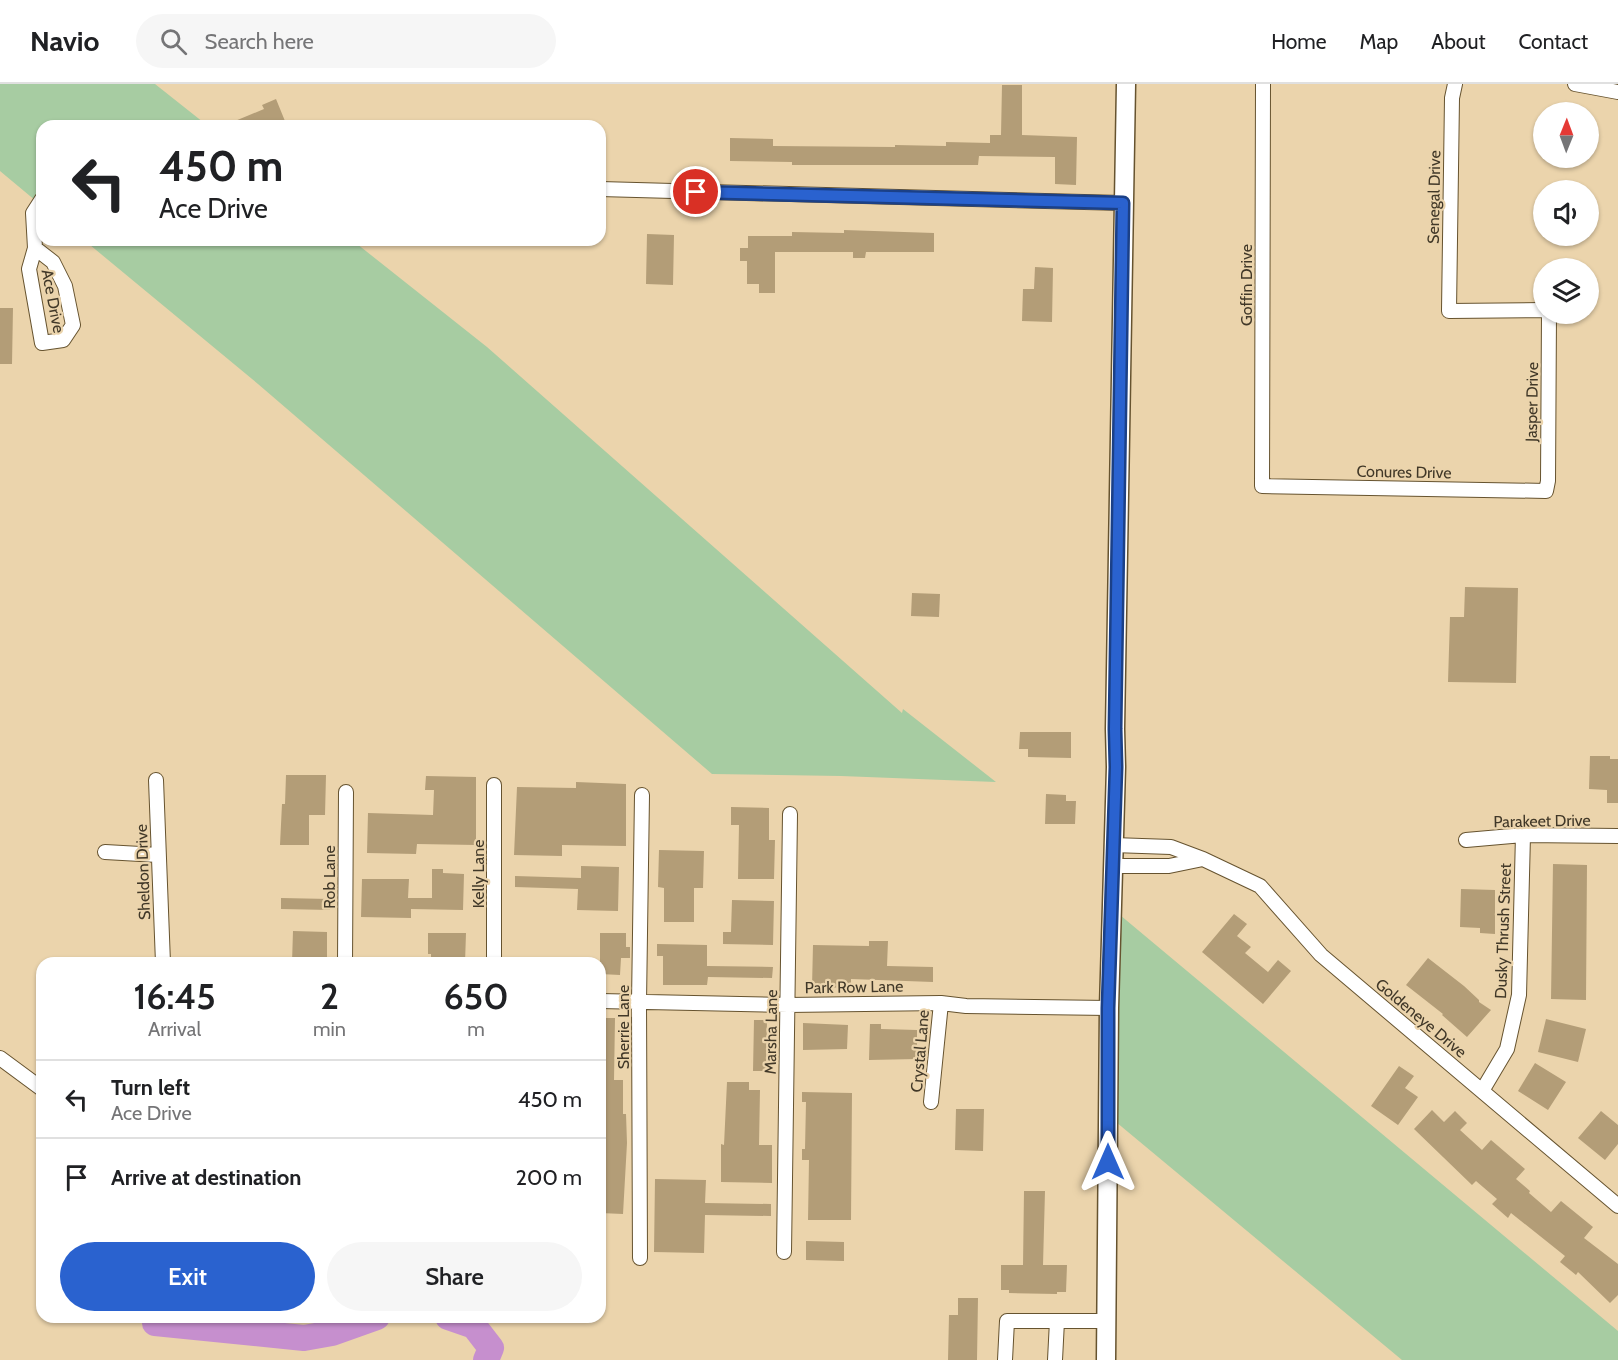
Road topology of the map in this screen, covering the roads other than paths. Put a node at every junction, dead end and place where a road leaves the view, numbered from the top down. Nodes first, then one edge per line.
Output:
1 (1126, 84) edge
2 (1263, 84) edge
3 (1455, 84) edge
4 (1575, 84) edge
5 (1618, 92) edge
6 (606, 189) edge
7 (1123, 203) junction
8 (36, 208) edge
9 (35, 248) junction
10 (1533, 310) edge
11 (1549, 324) edge
12 (1262, 486) joint
13 (1546, 491) joint
14 (156, 780) dead end
15 (494, 785) dead end
16 (346, 792) dead end
17 (642, 795) dead end
18 (790, 814) dead end
19 (1523, 836) junction
20 (1618, 836) edge
21 (1466, 840) dead end
22 (1113, 845) junction
23 (105, 852) dead end
24 (158, 855) junction
25 (1203, 860) junction
26 (1113, 866) junction
27 (163, 957) edge
28 (345, 957) edge
29 (494, 957) edge
30 (606, 1001) edge
31 (639, 1002) junction
32 (941, 1003) junction
33 (789, 1005) junction
34 (1108, 1008) junction
35 (0, 1058) edge
36 (36, 1085) edge
37 (1482, 1091) junction
38 (932, 1102) dead end
39 (1617, 1202) edge
40 (784, 1251) dead end
41 (640, 1258) dead end
42 (1057, 1321) junction
43 (1106, 1321) junction
44 (1005, 1360) edge
45 (1055, 1360) edge
46 (1106, 1360) edge

1 - 7 main road
2 - 12 street, Goffin Drive
3 - 10 street, Senegal Drive
4 - 5 street
6 - 7 street
7 - 22 main road
8 - 9 street, Ace Drive
9 - 9 street, Ace Drive
11 - 13 street, Jasper Drive
12 - 13 street, Conures Drive
14 - 24 street, Sheldon Drive
15 - 29 street, Kelly Lane
16 - 28 street, Rob Lane
17 - 31 street, Sherrie Lane
18 - 33 street, Marsha Lane
19 - 20 street, Parakeet Drive
19 - 21 street, Parakeet Drive
19 - 37 street, Dusky Thrush Street
22 - 25 street, Goldeneye Drive
22 - 26 main road
23 - 24 street
24 - 27 street, Sheldon Drive
25 - 26 street
25 - 37 street, Goldeneye Drive
26 - 34 main road
30 - 31 street, Park Row Lane
31 - 33 street, Park Row Lane
31 - 41 street, Sherrie Lane
32 - 33 street, Park Row Lane
32 - 34 street, Park Row Lane
32 - 38 street, Crystal Lane
33 - 40 street, Marsha Lane
34 - 43 main road
35 - 36 street
37 - 39 street, Goldeneye Drive
42 - 43 street
42 - 44 street
42 - 45 street
43 - 46 main road

